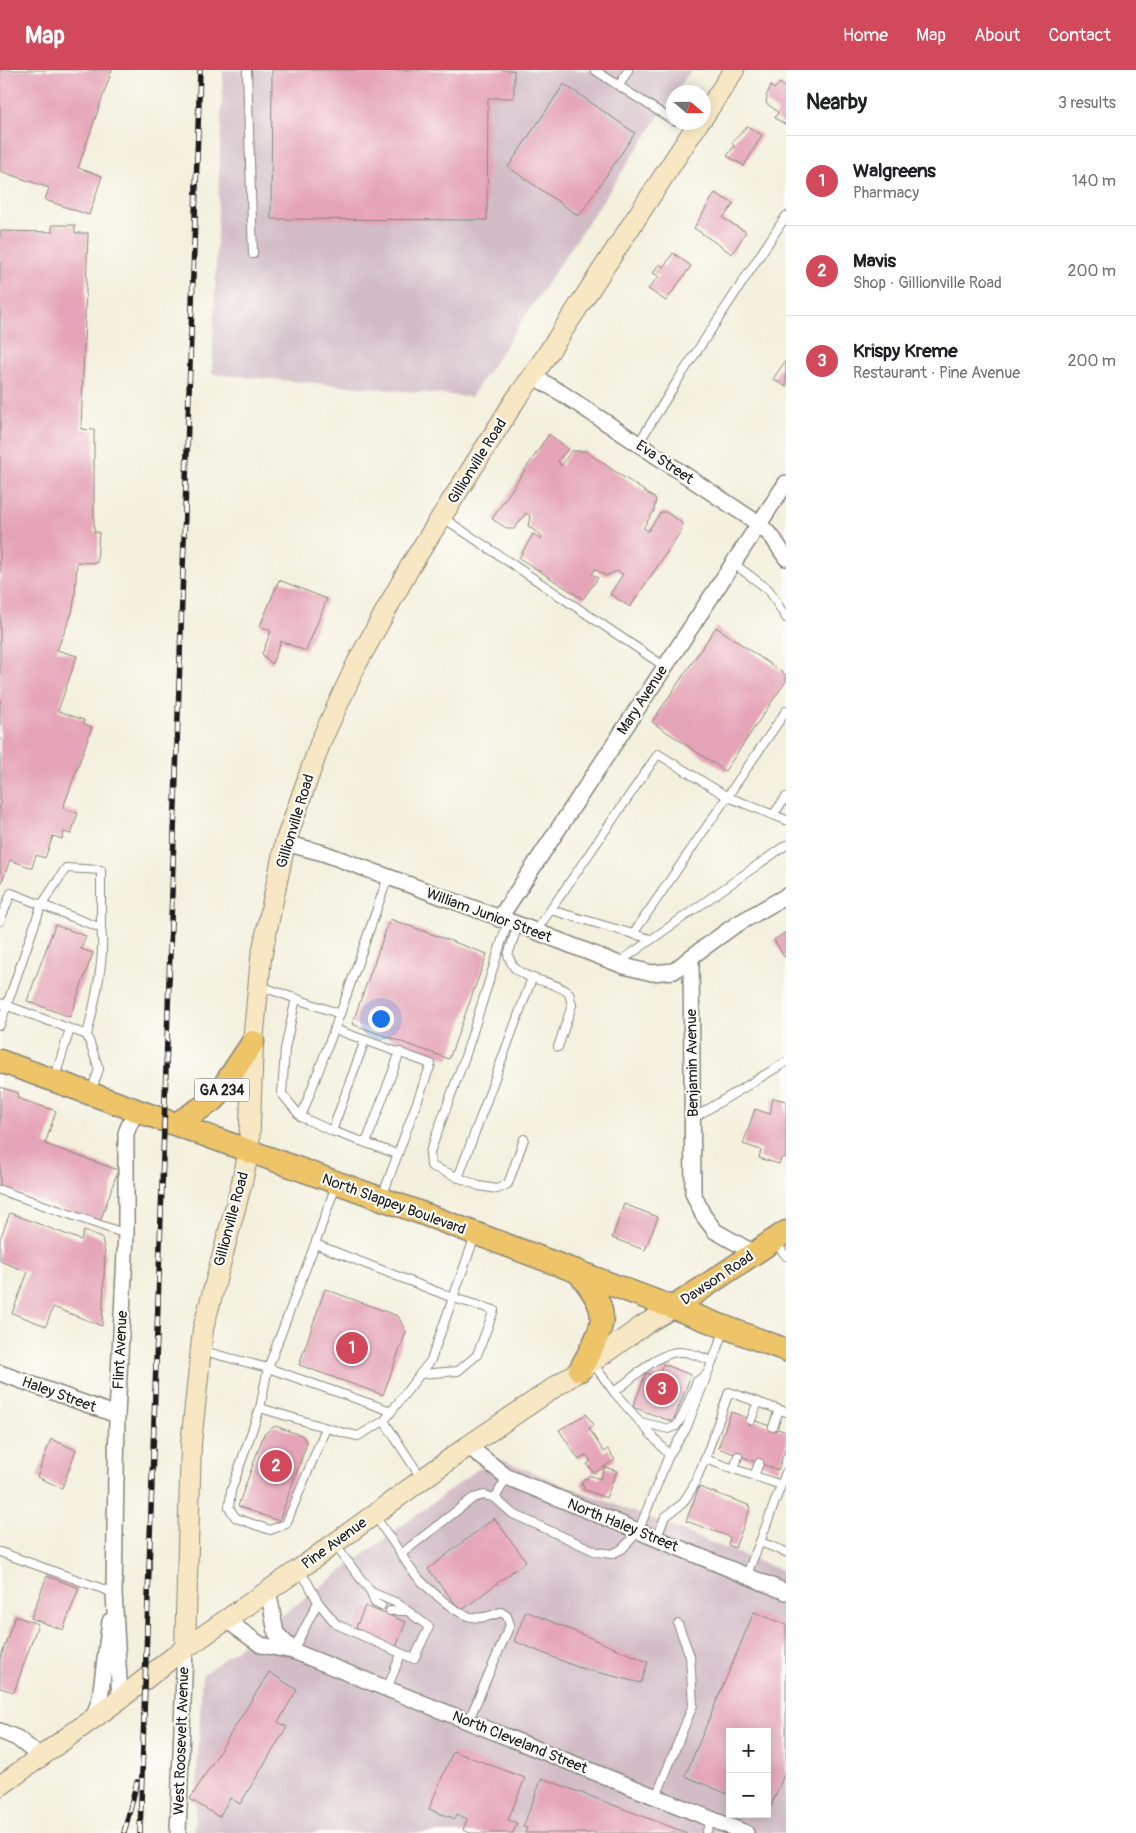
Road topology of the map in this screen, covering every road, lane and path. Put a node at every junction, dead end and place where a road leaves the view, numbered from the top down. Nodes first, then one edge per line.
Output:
1 (246, 70) edge
2 (595, 70) edge
3 (628, 70) edge
4 (734, 70) edge
5 (619, 86) junction
6 (711, 105) edge
7 (666, 114) edge
8 (683, 130) edge
9 (786, 216) edge
10 (253, 254) dead end
11 (533, 376) junction
12 (638, 444) junction
13 (785, 486) edge
14 (442, 516) junction
15 (759, 524) junction
16 (786, 558) edge
17 (733, 563) junction
18 (786, 618) edge
19 (664, 666) junction
20 (786, 711) edge
21 (728, 797) junction
22 (786, 797) edge
23 (773, 815) junction
24 (786, 820) edge
25 (286, 843) junction
26 (786, 845) edge
27 (388, 877) junction
28 (786, 896) edge
29 (41, 906) junction
30 (551, 910) junction
31 (0, 921) edge
32 (508, 922) junction
33 (101, 928) junction
34 (536, 932) junction
35 (632, 934) junction
36 (651, 939) junction
37 (691, 957) junction
38 (617, 963) junction
39 (532, 978) junction
40 (258, 986) junction
41 (296, 998) junction
42 (3, 1004) edge
43 (340, 1014) junction
44 (0, 1025) edge
45 (70, 1029) junction
46 (334, 1029) junction
47 (87, 1035) junction
48 (365, 1040) junction
49 (253, 1042) junction
50 (558, 1047) dead end
51 (400, 1052) junction
52 (0, 1060) edge
53 (786, 1062) edge
54 (54, 1079) junction
55 (91, 1093) junction
56 (136, 1109) junction
57 (301, 1117) junction
58 (692, 1119) junction
59 (176, 1124) junction
60 (332, 1131) junction
61 (524, 1139) dead end
62 (366, 1143) junction
63 (249, 1151) junction
64 (398, 1154) junction
65 (458, 1178) junction
66 (337, 1183) junction
67 (0, 1190) edge
68 (381, 1199) junction
69 (126, 1234) junction
70 (476, 1234) junction
71 (782, 1243) edge
72 (315, 1244) junction
73 (754, 1253) junction
74 (577, 1271) junction
75 (453, 1298) junction
76 (674, 1307) junction
77 (726, 1327) junction
78 (201, 1350) junction
79 (786, 1350) edge
80 (712, 1361) junction
81 (586, 1366) junction
82 (268, 1368) junction
83 (0, 1373) edge
84 (420, 1374) junction
85 (707, 1374) junction
86 (614, 1392) junction
87 (758, 1402) junction
88 (260, 1408) junction
89 (391, 1411) junction
90 (782, 1411) edge
91 (117, 1415) junction
92 (751, 1420) dead end
93 (384, 1421) junction
94 (640, 1422) junction
95 (773, 1427) dead end
96 (326, 1428) junction
97 (468, 1446) junction
98 (670, 1455) junction
99 (738, 1456) dead end
100 (705, 1459) junction
101 (759, 1463) dead end
102 (734, 1469) junction
103 (786, 1472) edge
104 (754, 1476) junction
105 (507, 1478) junction
106 (422, 1479) junction
107 (781, 1486) junction
108 (495, 1498) junction
109 (374, 1514) junction
110 (638, 1532) junction
111 (656, 1539) junction
112 (334, 1542) junction
113 (760, 1542) junction
114 (0, 1552) edge
115 (786, 1552) edge
116 (401, 1554) junction
117 (298, 1570) junction
118 (746, 1576) junction
119 (268, 1589) junction
120 (372, 1592) junction
121 (786, 1592) edge
122 (114, 1593) junction
123 (318, 1602) junction
124 (381, 1606) dead end
125 (390, 1611) dead end
126 (406, 1611) junction
127 (226, 1620) junction
128 (678, 1624) dead end
129 (185, 1649) junction
130 (293, 1652) junction
131 (401, 1654) junction
132 (387, 1689) junction
133 (120, 1699) junction
134 (93, 1719) junction
135 (468, 1722) junction
136 (0, 1731) edge
137 (41, 1758) junction
138 (0, 1786) edge
139 (656, 1797) junction
140 (709, 1826) edge
141 (178, 1833) edge
142 (746, 1833) edge

1 - 10 lane
2 - 5 lane
3 - 5 lane
4 - 6 main road
5 - 7 lane
8 - 11 main road, Gillionville Road / GA 234
9 - 12 lane
11 - 12 street, Eva Street
11 - 14 main road, Gillionville Road / GA 234
12 - 15 street, Eva Street
13 - 15 street, Mary Avenue
14 - 19 lane
14 - 25 main road, Gillionville Road / GA 234
15 - 16 street, Eva Street
15 - 17 street, Mary Avenue
17 - 18 lane
17 - 19 street, Mary Avenue
19 - 32 street, Mary Avenue
20 - 21 lane
21 - 23 lane
21 - 30 lane
21 - 35 lane
22 - 23 lane
23 - 24 lane
25 - 27 street, William Junior Street
25 - 40 main road, Gillionville Road / GA 234
26 - 36 lane
27 - 32 street, William Junior Street
27 - 43 lane
28 - 37 street
29 - 31 lane
29 - 33 lane
29 - 33 lane
29 - 42 lane
30 - 34 lane
30 - 35 lane
32 - 34 street, William Junior Street
32 - 39 lane
32 - 65 lane
33 - 47 lane
34 - 38 street, William Junior Street
35 - 36 lane
36 - 38 lane
37 - 38 street, William Junior Street
37 - 58 street, Benjamin Avenue
39 - 50 lane
39 - 65 lane
40 - 41 lane
40 - 49 main road, Gillionville Road / GA 234
41 - 43 lane
41 - 57 lane
42 - 44 lane
42 - 45 lane
43 - 46 lane
45 - 47 lane
45 - 54 lane
46 - 48 lane
46 - 57 lane
47 - 55 lane
48 - 51 lane
48 - 60 lane
49 - 59 main road, GA 234
49 - 63 main road, Gillionville Road / GA 234
51 - 62 lane
51 - 64 lane
52 - 54 main road, North Slappey Boulevard
53 - 58 lane
54 - 55 main road, North Slappey Boulevard
55 - 56 main road, North Slappey Boulevard
56 - 59 main road, North Slappey Boulevard
56 - 69 street, Flint Avenue
57 - 60 lane
58 - 73 street, Benjamin Avenue
59 - 63 main road, North Slappey Boulevard
60 - 62 lane
61 - 65 lane
62 - 64 lane
63 - 66 main road, North Slappey Boulevard
63 - 78 main road, Gillionville Road
64 - 68 lane
66 - 68 main road, North Slappey Boulevard
66 - 72 lane
67 - 69 lane
68 - 70 main road, North Slappey Boulevard
69 - 91 street, Flint Avenue
70 - 74 main road, North Slappey Boulevard
70 - 75 lane
71 - 73 main road, Dawson Road
72 - 75 lane
72 - 82 lane
73 - 76 main road, Dawson Road
74 - 76 main road, North Slappey Boulevard
74 - 81 main road
75 - 84 lane
75 - 84 lane
76 - 77 main road, North Slappey Boulevard
76 - 81 main road, Pine Avenue
77 - 79 main road, North Slappey Boulevard
77 - 80 lane
78 - 82 lane
78 - 129 main road, Gillionville Road
80 - 85 lane
80 - 86 lane
81 - 86 lane
81 - 97 main road, Pine Avenue
82 - 88 lane
82 - 89 lane
83 - 91 street, Haley Street
84 - 89 lane
85 - 94 lane
85 - 98 lane
86 - 94 lane
87 - 90 lane
87 - 92 lane
87 - 100 lane
88 - 96 lane
88 - 96 lane
89 - 93 lane
90 - 95 lane
91 - 122 street, Flint Avenue
93 - 96 lane
93 - 106 lane
94 - 98 lane
97 - 105 street, North Haley Street
97 - 106 main road, Pine Avenue
98 - 110 lane
99 - 102 lane
100 - 102 lane
100 - 111 lane
101 - 104 lane
102 - 104 lane
103 - 107 lane
104 - 107 lane
105 - 108 lane
105 - 110 street, North Haley Street
106 - 109 main road, Pine Avenue
107 - 113 lane
108 - 110 lane
108 - 116 lane
109 - 112 main road, Pine Avenue
109 - 116 lane
110 - 111 street, North Haley Street
111 - 118 street, North Haley Street
112 - 117 main road, Pine Avenue
112 - 120 lane
113 - 115 lane
113 - 118 lane
114 - 122 lane
116 - 135 lane
117 - 119 main road, Pine Avenue
117 - 123 lane
118 - 121 street, North Haley Street
119 - 127 main road, Pine Avenue
119 - 130 street, North Cleveland Street
120 - 124 lane
120 - 126 lane
122 - 133 street, Flint Avenue
122 - 134 street, Flint Avenue
123 - 130 lane
123 - 131 lane
125 - 126 lane
126 - 131 lane
127 - 129 main road, Pine Avenue
127 - 130 street, North Cleveland Street
128 - 139 lane
129 - 133 main road, Pine Avenue
129 - 141 street, West Roosevelt Avenue
130 - 132 street, North Cleveland Street
131 - 132 lane
132 - 135 street, North Cleveland Street
133 - 134 main road, Pine Avenue
134 - 137 main road, Pine Avenue
135 - 139 street, North Cleveland Street
136 - 137 street
137 - 138 main road, Pine Avenue
139 - 140 street, North Cleveland Street
140 - 142 street, North Cleveland Street

